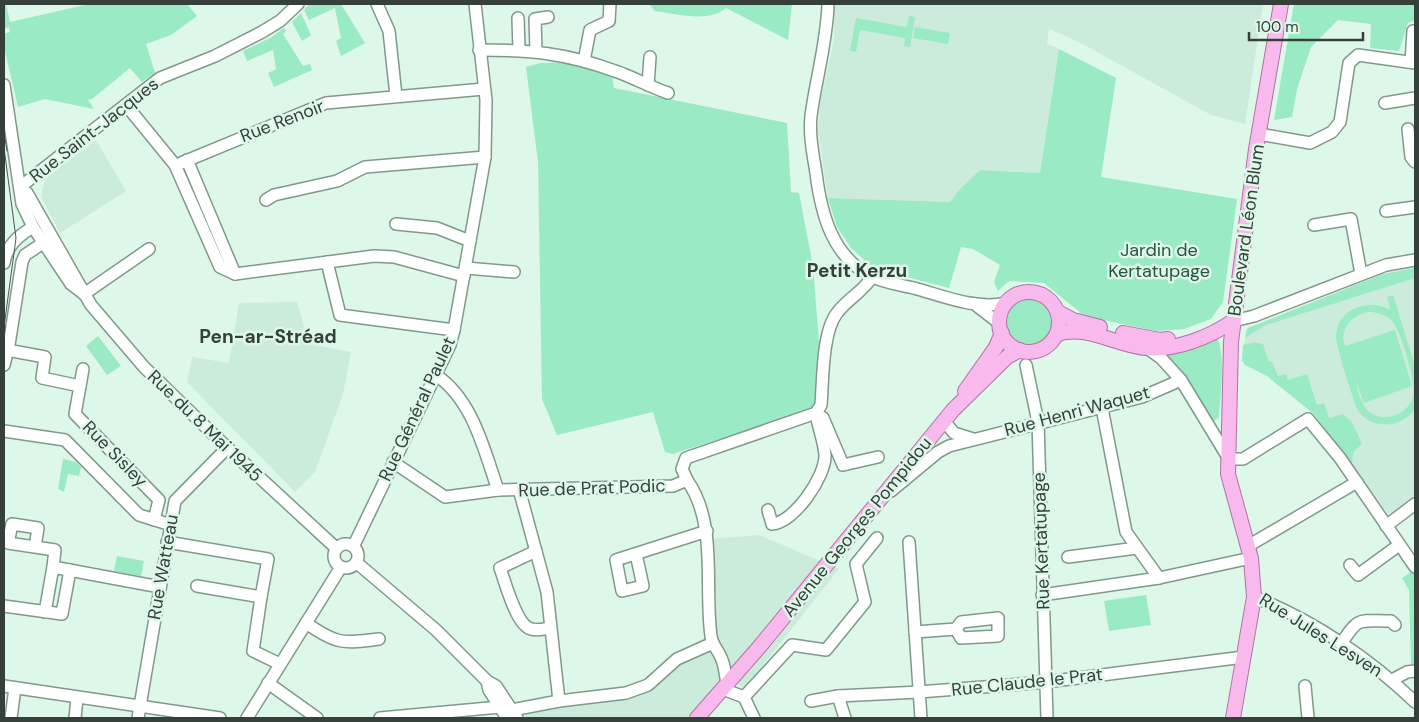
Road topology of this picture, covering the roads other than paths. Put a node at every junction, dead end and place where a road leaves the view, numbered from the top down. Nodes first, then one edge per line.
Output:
1 (298, 4) edge
2 (377, 4) edge
3 (475, 4) edge
4 (610, 4) edge
5 (828, 4) edge
6 (1281, 4) edge
7 (548, 17) dead end
8 (518, 18) dead end
9 (1413, 31) dead end
10 (519, 49) junction
11 (479, 50) junction
12 (536, 51) junction
13 (650, 57) dead end
14 (584, 61) junction
15 (1413, 62) edge
16 (4, 85) edge
17 (648, 85) junction
18 (484, 89) junction
19 (668, 93) dead end
20 (396, 96) junction
21 (1415, 98) edge
22 (1385, 103) dead end
23 (126, 105) junction
24 (1408, 129) dead end
25 (1259, 134) junction
26 (485, 156) junction
27 (187, 160) junction
28 (1415, 162) edge
29 (175, 165) junction
30 (20, 187) junction
31 (266, 200) dead end
32 (1415, 207) edge
33 (1386, 211) dead end
34 (396, 224) dead end
35 (1314, 226) dead end
36 (33, 227) junction
37 (470, 241) junction
38 (43, 243) junction
39 (149, 248) dead end
40 (1415, 260) edge
41 (327, 262) junction
42 (4, 263) edge
43 (465, 272) junction
44 (514, 272) dead end
45 (236, 274) junction
46 (1361, 274) junction
47 (872, 277) junction
48 (84, 294) junction
49 (1006, 303) junction
50 (973, 304) junction
51 (1058, 312) junction
52 (1233, 321) junction
53 (1000, 328) junction
54 (454, 330) junction
55 (1057, 334) junction
56 (1147, 348) junction
57 (7, 350) junction
58 (1020, 350) junction
59 (4, 365) edge
60 (1026, 365) dead end
61 (83, 369) dead end
62 (436, 375) junction
63 (1181, 380) junction
64 (80, 386) junction
65 (1102, 408) junction
66 (953, 410) junction
67 (816, 413) junction
68 (944, 420) junction
69 (1038, 422) junction
70 (4, 431) edge
71 (954, 433) junction
72 (972, 439) junction
73 (949, 446) junction
74 (227, 448) junction
75 (878, 457) dead end
76 (1229, 459) junction
77 (393, 462) junction
78 (688, 480) junction
79 (1357, 482) junction
80 (498, 490) junction
81 (519, 490) junction
82 (876, 502) junction
83 (1415, 504) edge
84 (768, 510) dead end
85 (154, 520) junction
86 (171, 525) junction
87 (1386, 526) junction
88 (707, 531) junction
89 (877, 538) dead end
90 (167, 542) junction
91 (909, 542) dead end
92 (354, 545) junction
93 (1398, 545) junction
94 (35, 547) dead end
95 (336, 548) junction
96 (1138, 548) junction
97 (536, 551) junction
98 (1250, 552) junction
99 (636, 554) dead end
100 (1068, 557) dead end
101 (357, 563) junction
102 (1350, 565) dead end
103 (53, 566) junction
104 (1415, 566) edge
105 (341, 567) junction
106 (70, 570) junction
107 (1159, 578) junction
108 (197, 586) dead end
109 (160, 587) junction
110 (1042, 595) junction
111 (262, 597) junction
112 (1254, 597) junction
113 (4, 606) edge
114 (45, 612) junction
115 (306, 623) junction
116 (1395, 625) dead end
117 (550, 628) junction
118 (956, 630) dead end
119 (915, 632) junction
120 (380, 639) dead end
121 (713, 643) junction
122 (1341, 644) junction
123 (761, 645) junction
124 (1244, 657) junction
125 (722, 659) junction
126 (280, 664) junction
127 (742, 666) junction
128 (1415, 671) edge
129 (1392, 680) junction
130 (487, 681) junction
131 (1046, 682) junction
132 (268, 683) junction
133 (1305, 686) dead end
134 (10, 687) edge
135 (728, 687) junction
136 (918, 692) junction
137 (838, 696) junction
138 (744, 697) junction
139 (77, 699) junction
140 (559, 700) junction
141 (810, 701) dead end
142 (1415, 702) edge
143 (500, 707) junction
144 (138, 712) edge
145 (752, 713) edge
146 (512, 715) edge
147 (412, 717) edge
148 (11, 718) edge
149 (75, 718) edge
150 (220, 718) edge
151 (247, 718) edge
152 (317, 718) edge
153 (380, 718) edge
154 (696, 718) edge
155 (709, 718) edge
156 (845, 718) edge
157 (921, 718) edge
158 (1047, 718) edge
159 (1233, 718) edge
160 (1308, 718) edge

1 - 23 street, Rue Saint-Jacques
2 - 20 street
3 - 11 street, Rue Général Paulet
4 - 14 street
5 - 47 street
6 - 25 main road, Boulevard Léon Blum
7 - 12 street
8 - 10 street
9 - 15 street
10 - 11 street
10 - 12 street
11 - 18 street, Rue Général Paulet
12 - 14 street
13 - 17 street
14 - 17 street
15 - 25 street
16 - 30 street, Rue du 8 Mai 1945
17 - 19 street
18 - 20 street, Rue Renoir
18 - 26 street, Rue Général Paulet
20 - 27 street, Rue Renoir
21 - 22 street
23 - 29 street
23 - 30 street, Rue Saint-Jacques
24 - 28 street
25 - 52 main road, Boulevard Léon Blum
26 - 31 street
26 - 37 street, Rue Général Paulet
27 - 29 street, Rue Renoir
27 - 45 street
29 - 45 street
30 - 36 street, Rue du 8 Mai 1945
30 - 48 street, Rue du 8 Mai 1945
32 - 33 street
34 - 37 street
35 - 46 street
36 - 38 street, Rue du 8 Mai 1945
36 - 42 street
37 - 43 street, Rue Général Paulet
38 - 48 street, Rue du 8 Mai 1945
38 - 57 street
39 - 48 street
40 - 46 street
41 - 43 street
41 - 45 street
41 - 54 street
43 - 44 street
43 - 54 street, Rue Général Paulet
46 - 52 street
47 - 50 street
47 - 67 street
48 - 74 street, Rue du 8 Mai 1945
49 - 50 street
49 - 51 main road
49 - 53 main road
50 - 53 street
51 - 52 main road
51 - 55 main road
52 - 56 main road, Rue Jules Lesven
52 - 76 main road, Boulevard Léon Blum
53 - 58 main road
53 - 66 main road, Avenue Georges Pompidou
54 - 62 street, Rue Général Paulet
55 - 56 main road, Rue Jules Lesven
55 - 58 main road
56 - 63 street, Rue Jules Lesven
57 - 59 street
57 - 64 street
58 - 66 main road, Avenue Georges Pompidou
60 - 69 street, Rue Kertatupage
61 - 64 street
62 - 77 street, Rue Général Paulet
62 - 80 street, Rue de Prat Podic
63 - 65 street, Rue Henri Waquet
63 - 76 street, Rue Jules Lesven
64 - 85 street, Rue Sisley
65 - 69 street, Rue Henri Waquet
65 - 96 street
66 - 68 main road, Avenue Georges Pompidou
67 - 75 street
67 - 78 street, Rue de Prat Podic
67 - 84 street
68 - 71 street
68 - 82 main road, Avenue Georges Pompidou
69 - 72 street, Rue Henri Waquet
69 - 110 street, Rue Kertatupage
70 - 85 street
71 - 72 street
71 - 73 street
72 - 73 street, Rue Henri Waquet
73 - 82 street, Rue Henri Waquet
74 - 86 street, Rue Watteau
74 - 95 street, Rue du 8 Mai 1945
76 - 79 street
76 - 98 main road, Rue Jules Lesven
77 - 80 street
77 - 92 street, Rue Général Paulet
78 - 81 street, Rue de Prat Podic
78 - 88 street
79 - 87 street
79 - 98 street
80 - 81 street, Rue de Prat Podic
81 - 97 street
82 - 123 main road, Avenue Georges Pompidou
83 - 87 street
85 - 86 street
86 - 90 street, Rue Watteau
87 - 93 street
88 - 99 street
88 - 121 street
89 - 138 street, Avenue Georges Pompidou
90 - 109 street, Rue Watteau
90 - 111 street
91 - 119 street
92 - 95 street
92 - 101 street
93 - 102 street
93 - 104 street
94 - 103 street
95 - 105 street
96 - 100 street
96 - 107 street
97 - 117 street
97 - 117 street
98 - 107 street
98 - 112 main road, Rue Jules Lesven
101 - 105 street
101 - 130 street
103 - 106 street
103 - 114 street
105 - 115 street
106 - 109 street
106 - 114 street
107 - 110 street
108 - 111 street
109 - 144 street, Rue Watteau
110 - 131 street, Rue Kertatupage
111 - 126 street
112 - 122 street, Rue Jules Lesven
112 - 124 main road
113 - 114 street
115 - 120 street
115 - 126 street
116 - 122 street
117 - 140 street
118 - 119 street
119 - 136 street
121 - 125 street
121 - 140 street
122 - 129 street, Rue Jules Lesven
123 - 127 main road, Avenue Georges Pompidou
123 - 135 main road, Avenue Georges Pompidou
124 - 131 street, Rue Claude le Prat
124 - 159 main road
125 - 127 street
125 - 135 street
126 - 132 street
127 - 135 main road, Avenue Georges Pompidou
128 - 129 street
129 - 142 street, Rue Jules Lesven
130 - 143 street
130 - 146 street
131 - 136 street, Rue Claude le Prat
131 - 158 street, Rue Kertatupage
132 - 151 street
132 - 152 street
133 - 160 street
134 - 139 street
134 - 148 street
135 - 138 street
135 - 154 main road, Avenue Georges Pompidou
135 - 155 main road, Avenue Georges Pompidou
136 - 137 street, Rue Claude le Prat
136 - 157 street
137 - 141 street, Rue Claude le Prat
137 - 156 street
138 - 145 street
139 - 144 street
139 - 149 street
140 - 146 street
143 - 146 street
143 - 147 street
144 - 150 street
147 - 153 street

